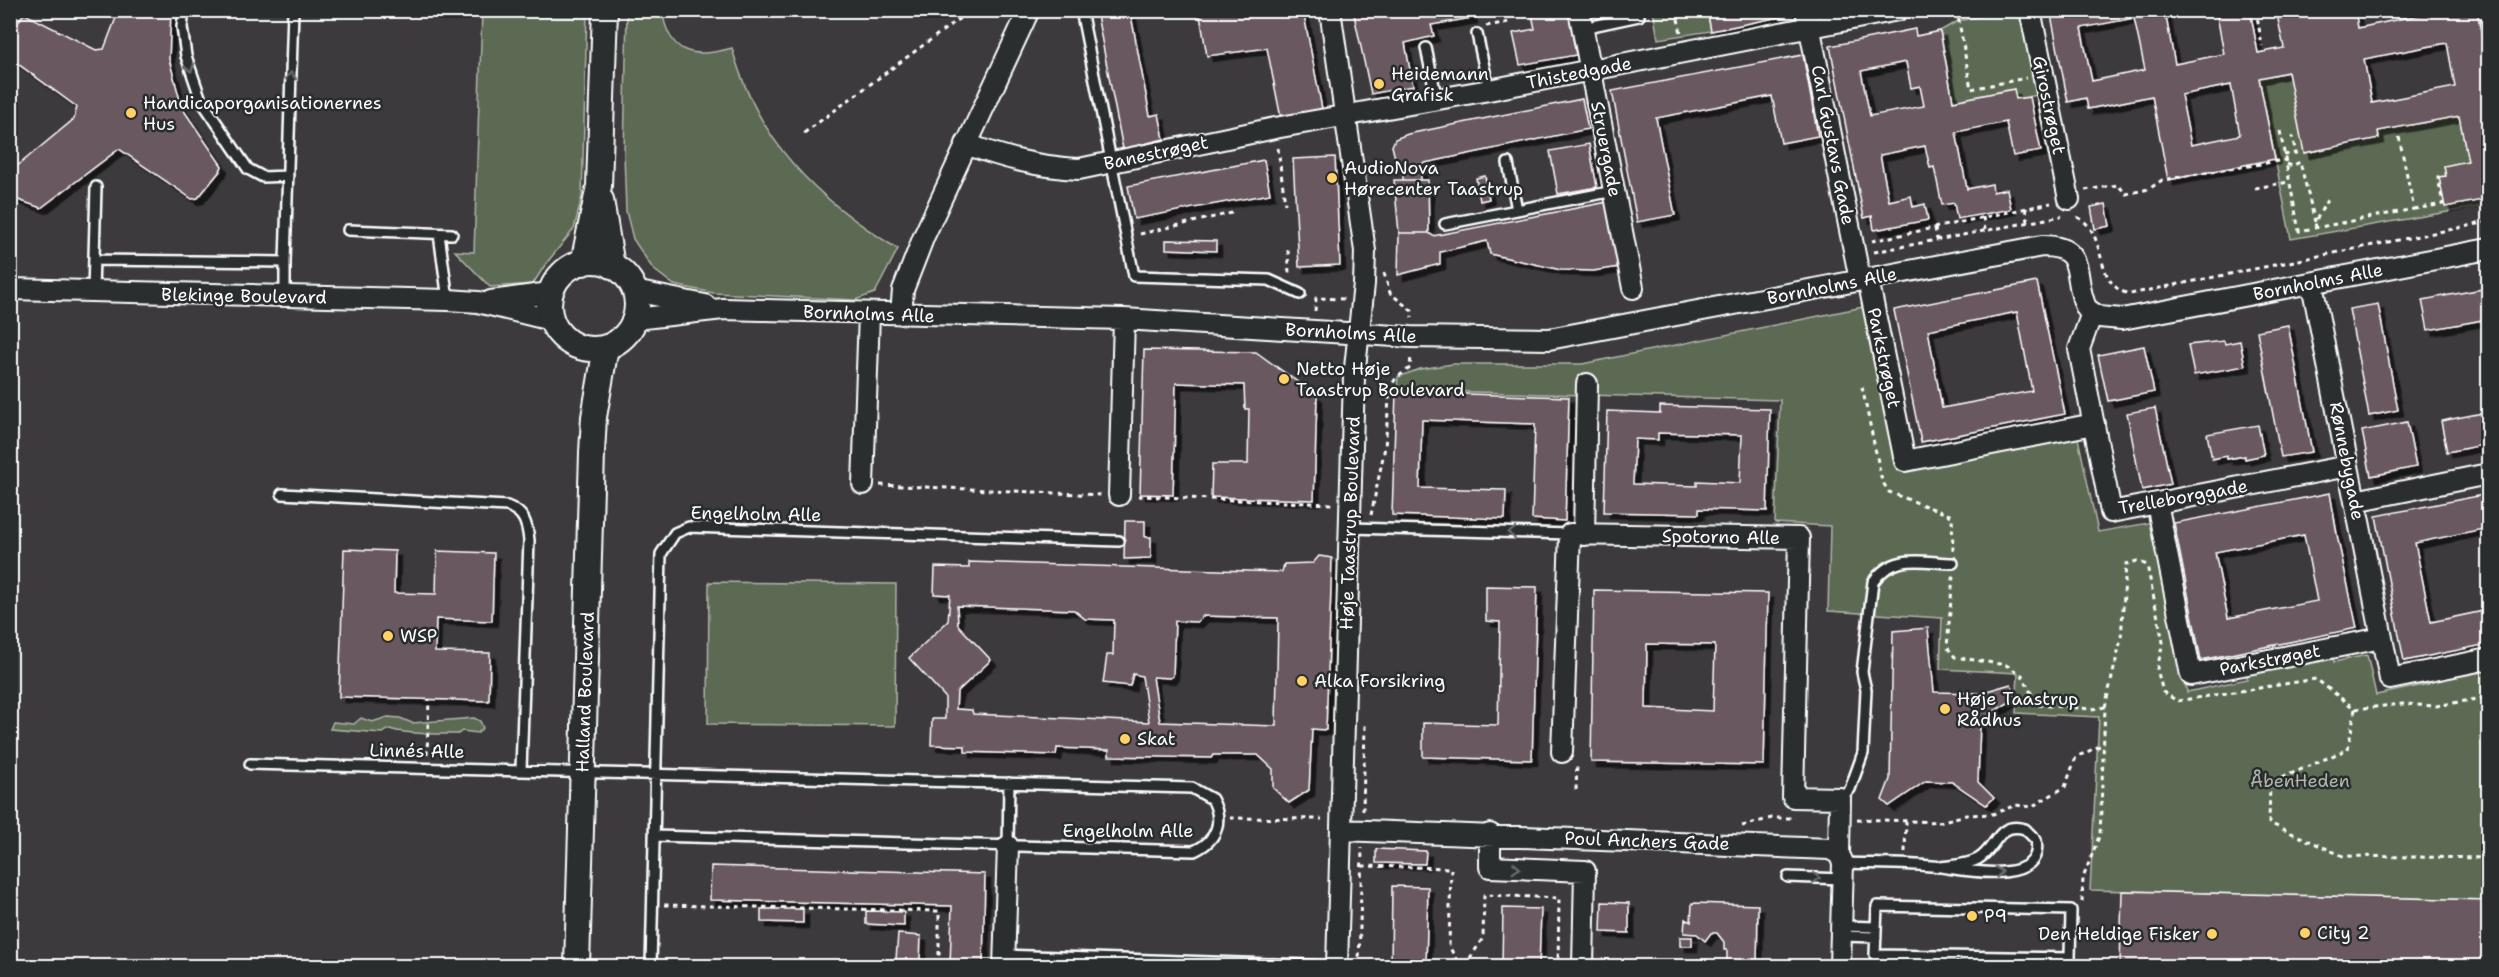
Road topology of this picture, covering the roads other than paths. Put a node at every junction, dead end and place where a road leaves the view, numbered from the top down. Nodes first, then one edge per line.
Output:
1 (184, 10) edge
2 (293, 10) edge
3 (605, 10) edge
4 (1029, 10) edge
5 (1081, 10) edge
6 (1330, 10) edge
7 (1898, 10) edge
8 (2030, 10) edge
9 (1639, 16) dead end
10 (1581, 19) edge
11 (1808, 19) edge
12 (1478, 34) road end
13 (1426, 48) dead end
14 (1591, 70) junction
15 (1489, 90) junction
16 (1437, 100) junction
17 (1347, 115) junction
18 (966, 144) junction
19 (1112, 163) junction
20 (1508, 163) dead end
21 (288, 176) junction
22 (599, 186) junction
23 (96, 187) dead end
24 (1614, 191) junction
25 (2069, 196) road end
26 (1517, 210) junction
27 (1445, 224) dead end
28 (348, 230) dead end
29 (439, 234) junction
30 (452, 234) dead end
31 (2488, 249) edge
32 (94, 260) junction
33 (285, 262) junction
34 (583, 263) junction
35 (612, 266) junction
36 (1864, 280) junction
37 (2312, 284) junction
38 (1633, 288) dead end
39 (10, 289) edge
40 (634, 291) junction
41 (93, 292) junction
42 (550, 293) junction
43 (1300, 294) dead end
44 (285, 297) junction
45 (448, 300) junction
46 (478, 302) junction
47 (723, 309) junction
48 (2092, 313) junction
49 (869, 314) junction
50 (901, 314) junction
51 (1124, 319) junction
52 (551, 320) junction
53 (635, 320) junction
54 (1359, 333) junction
55 (595, 348) junction
56 (1587, 384) dead end
57 (2094, 424) junction
58 (2348, 466) junction
59 (2488, 474) edge
60 (863, 484) dead end
61 (282, 494) dead end
62 (1119, 495) dead end
63 (2355, 501) junction
64 (2157, 503) junction
65 (1360, 528) junction
66 (1577, 535) junction
67 (1119, 541) dead end
68 (1953, 562) dead end
69 (2382, 638) junction
70 (2488, 660) edge
71 (1563, 752) dead end
72 (250, 764) dead end
73 (521, 770) junction
74 (582, 772) junction
75 (656, 774) junction
76 (1009, 783) junction
77 (1840, 798) junction
78 (1341, 824) junction
79 (1490, 834) junction
80 (654, 836) junction
81 (1008, 846) junction
82 (1842, 865) junction
83 (1941, 867) junction
84 (1788, 877) dead end
85 (1841, 931) junction
86 (1876, 932) junction
87 (1004, 961) edge
88 (577, 966) edge
89 (651, 966) edge
90 (1336, 966) edge
91 (1583, 966) edge
92 (1840, 966) edge

1 -> 21 lane
21 -> 2 lane
3 - 22 street
4 - 18 street
5 - 19 lane
6 - 17 street, Høje Taastrup Boulevard
7 - 11 street, Thistedgade
8 - 25 street, Girostrøget
9 - 10 lane
10 - 14 street, Struergade
11 - 14 street, Thistedgade
11 - 36 street, Carl Gustavs Gade
12 - 15 lane
13 - 16 lane
14 - 15 street, Thistedgade
14 - 24 street, Struergade
15 - 16 street, Thistedgade
16 - 17 street, Thistedgade
17 - 19 street, Banestrøget
17 - 54 street, Høje Taastrup Boulevard
18 - 19 street, Banestrøget
18 - 50 street
19 - 43 lane
20 - 26 lane
21 - 33 lane
22 - 34 street
22 - 35 street
23 - 32 lane
24 - 26 lane
24 - 38 street, Struergade
26 - 27 lane
28 - 29 lane
29 - 30 lane
29 - 45 lane
31 - 37 street, Bornholms Alle
32 - 33 lane
32 - 41 lane
33 - 44 lane
34 - 35 street
34 - 42 street
35 - 40 street
36 - 48 street, Bornholms Alle
36 - 54 street, Bornholms Alle
36 - 57 street, Parkstrøget
37 - 48 street, Bornholms Alle
37 - 58 street, Rønnebygade
39 - 41 street, Blekinge Boulevard
40 - 47 street, Bornholms Alle
40 - 53 street
41 - 44 street, Blekinge Boulevard
42 - 46 street, Blekinge Boulevard
42 - 52 street
44 - 45 street, Blekinge Boulevard
45 - 46 street, Blekinge Boulevard
46 - 52 street, Blekinge Boulevard
47 - 49 street, Bornholms Alle
47 - 53 street, Bornholms Alle
48 - 57 street, Trelleborggade
49 - 50 street, Bornholms Alle
49 - 60 street
50 - 51 street, Bornholms Alle
51 - 54 street, Bornholms Alle
51 - 62 street
52 - 55 street
53 - 55 street
54 - 65 street, Høje Taastrup Boulevard
55 - 74 street, Halland Boulevard
56 - 66 street
57 - 64 street, Trelleborggade
58 - 63 street, Rønnebygade
58 - 64 street, Trelleborggade
59 - 63 street
61 - 73 lane
63 - 69 street, Rønnebygade
64 - 69 street, Parkstrøget
66 -> 65 lane
65 - 78 street, Høje Taastrup Boulevard
66 - 71 street
66 - 77 street, Spotorno Alle
67 - 75 lane, Engelholm Alle
68 - 77 lane
69 - 70 street
72 - 73 lane, Linnés Alle
73 - 74 lane, Linnés Alle
74 - 75 lane, Engelholm Alle
74 - 88 street, Halland Boulevard
75 - 76 lane, Engelholm Alle
75 - 80 lane, Engelholm Alle
76 - 81 lane
76 - 81 lane, Engelholm Alle
77 - 82 street
78 - 79 street, Poul Anchers Gade
78 - 90 street, Høje Taastrup Boulevard
79 - 82 street, Poul Anchers Gade
79 -> 91 street
80 - 81 lane, Engelholm Alle
80 - 89 lane, Engelholm Alle
81 - 87 street
82 - 83 lane
84 -> 82 lane
82 - 85 street
83 -> 83 lane
85 - 86 lane
85 - 92 street
86 - 86 lane
87 - 90 lane

